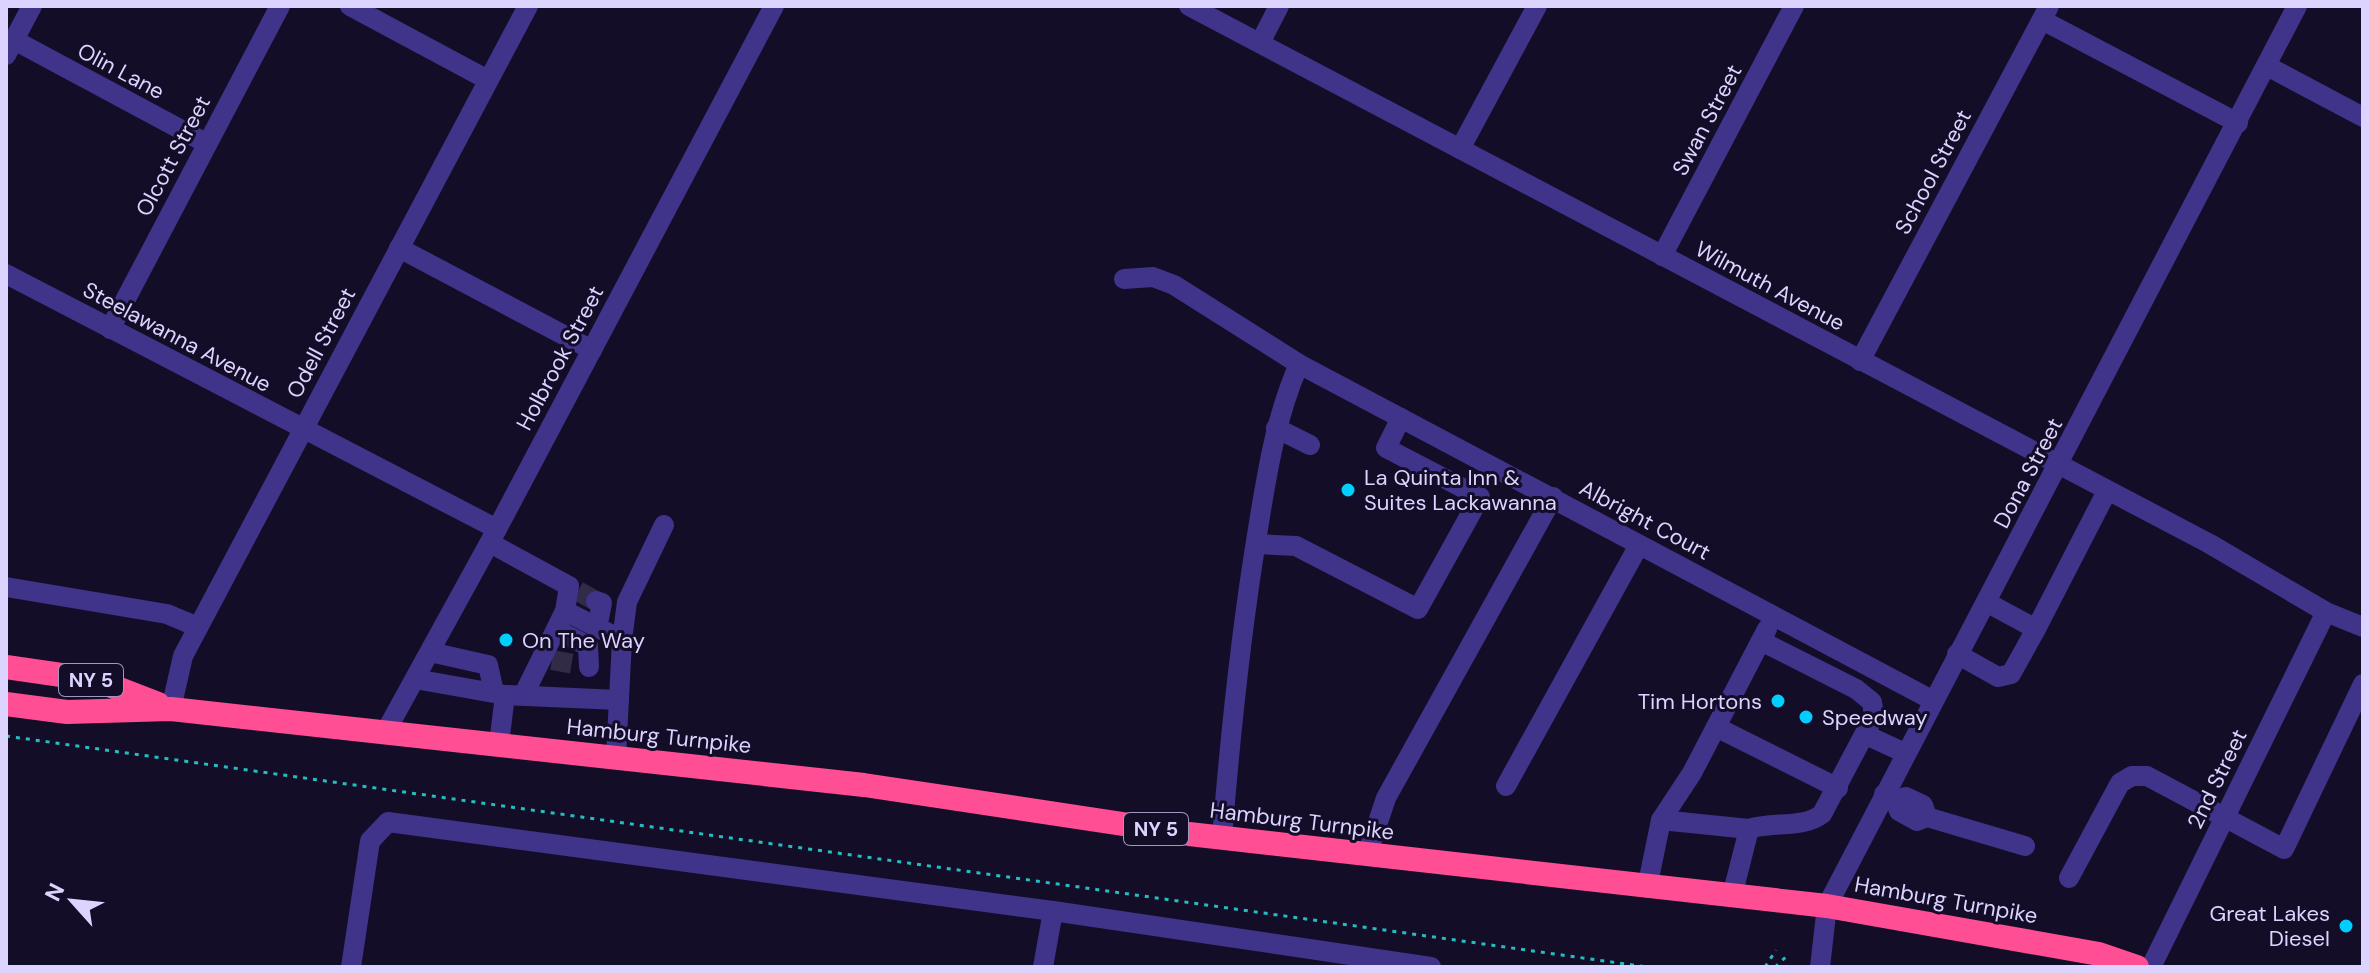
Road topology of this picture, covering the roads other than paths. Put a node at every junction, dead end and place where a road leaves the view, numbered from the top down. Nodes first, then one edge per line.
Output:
1 (32, 6) edge
2 (280, 6) edge
3 (350, 6) edge
4 (528, 6) edge
5 (1189, 6) edge
6 (1279, 6) edge
7 (1537, 6) edge
8 (1794, 6) edge
9 (2297, 6) edge
10 (771, 7) edge
11 (2045, 13) edge
12 (1260, 43) junction
13 (10, 48) edge
14 (2267, 66) junction
15 (488, 80) junction
16 (2363, 117) edge
17 (2238, 123) junction
18 (206, 143) junction
19 (1460, 149) junction
20 (399, 248) junction
21 (1662, 256) junction
22 (6, 274) edge
23 (1124, 279) dead end
24 (110, 329) junction
25 (592, 350) junction
26 (1860, 361) junction
27 (1299, 364) junction
28 (1401, 418) junction
29 (1276, 428) junction
30 (302, 430) junction
31 (1310, 445) dead end
32 (2059, 466) junction
33 (2107, 491) junction
34 (1553, 497) junction
35 (664, 525) dead end
36 (494, 536) junction
37 (1256, 544) junction
38 (1639, 545) junction
39 (6, 587) edge
40 (581, 593) junction
41 (1986, 602) junction
42 (2326, 612) junction
43 (1774, 615) junction
44 (561, 620) junction
45 (198, 627) junction
46 (2363, 627) edge
47 (597, 628) junction
48 (2036, 629) junction
49 (622, 640) junction
50 (1761, 641) junction
51 (430, 652) junction
52 (1957, 654) junction
53 (6, 667) edge
54 (620, 673) junction
55 (415, 679) junction
56 (2363, 684) edge
57 (508, 694) junction
58 (619, 700) junction
59 (1932, 700) junction
60 (6, 704) edge
61 (171, 709) junction
62 (1716, 727) junction
63 (386, 731) junction
64 (1866, 735) junction
65 (499, 744) junction
66 (1905, 753) junction
67 (616, 757) junction
68 (1506, 786) dead end
69 (1838, 788) junction
70 (1890, 797) junction
71 (2224, 818) junction
72 (1661, 820) junction
73 (1749, 829) junction
74 (1222, 838) junction
75 (2025, 846) dead end
76 (1367, 855) junction
77 (2069, 878) dead end
78 (1647, 888) junction
79 (1732, 896) junction
80 (1827, 906) junction
81 (1053, 911) junction
82 (351, 967) edge
83 (1043, 967) edge
84 (1431, 967) edge
85 (1820, 967) edge
86 (2137, 967) edge
87 (2151, 967) edge

1 - 13 street
2 - 18 street, Olcott Street
3 - 15 street
4 - 15 street, Odell Street
5 - 12 street, Wilmuth Avenue
6 - 12 street
7 - 19 street
8 - 21 street, Swan Street
9 - 14 street, Dona Street
10 - 25 street, Holbrook Street
11 - 17 street
11 - 26 street, School Street
12 - 19 street, Wilmuth Avenue
13 - 18 street, Olin Lane
14 - 16 street
14 - 17 street, Dona Street
15 - 20 street, Odell Street
17 - 32 street, Dona Street
18 - 24 street, Olcott Street
19 - 21 street, Wilmuth Avenue
20 - 25 street
20 - 30 street, Odell Street
21 - 26 street, Wilmuth Avenue
22 - 24 street, Steelawanna Avenue
23 - 27 street, Albright Court
24 - 30 street, Steelawanna Avenue
25 - 36 street, Holbrook Street
26 - 32 street, Wilmuth Avenue
27 - 28 street, Albright Court
27 - 29 street
28 - 34 street, Albright Court
28 - 37 street
29 - 31 street
29 - 37 street
30 - 36 street, Steelawanna Avenue
30 - 45 street, Odell Street
32 - 33 street, Wilmuth Avenue
32 - 41 street, Dona Street
33 - 42 street, Wilmuth Avenue
33 - 48 street
34 - 38 street, Albright Court
34 - 76 street
35 - 49 street
36 - 40 street, Steelawanna Avenue
36 - 51 street, Holbrook Street
37 - 74 street
38 - 43 street, Albright Court
38 - 68 street
39 - 45 street
40 - 44 street
40 - 47 street
41 - 48 street
41 - 52 street, Dona Street
42 - 46 street, Wilmuth Avenue
42 - 71 street, 2nd Street
43 - 50 street
43 - 59 street, Albright Court
44 - 47 street
44 - 54 street
44 - 57 street
45 - 61 street, Odell Street
47 - 49 street
48 - 52 street
49 - 54 street
50 - 62 street
50 - 64 street
51 - 55 street, Holbrook Street
51 - 57 street
52 - 59 street, Dona Street
53 - 61 highway, NY 5
54 - 58 street
55 - 57 street
55 - 63 street, Holbrook Street
56 - 71 street
57 - 58 street
57 - 65 street
58 - 67 street
59 - 66 street, Dona Street
60 - 61 highway, NY 5
61 - 63 highway, Hamburg Turnpike / NY 5
62 - 69 street
62 - 72 street
63 - 65 highway, Hamburg Turnpike / NY 5
64 - 66 street
64 - 69 street
65 - 67 highway, Hamburg Turnpike / NY 5
66 - 70 street, Dona Street
67 - 74 highway, Hamburg Turnpike / NY 5
69 - 73 street
70 - 75 street
70 - 80 street, Dona Street
71 - 77 street
71 - 87 street, 2nd Street
72 - 73 street
72 - 78 street
73 - 79 street
74 - 76 highway, Hamburg Turnpike / NY 5
76 - 78 highway, Hamburg Turnpike / NY 5
78 - 79 highway, Hamburg Turnpike / NY 5
79 - 80 highway, Hamburg Turnpike / NY 5
80 - 85 street, Dona Street
80 - 86 highway, Hamburg Turnpike / NY 5
81 - 82 street
81 - 83 street
81 - 84 street

